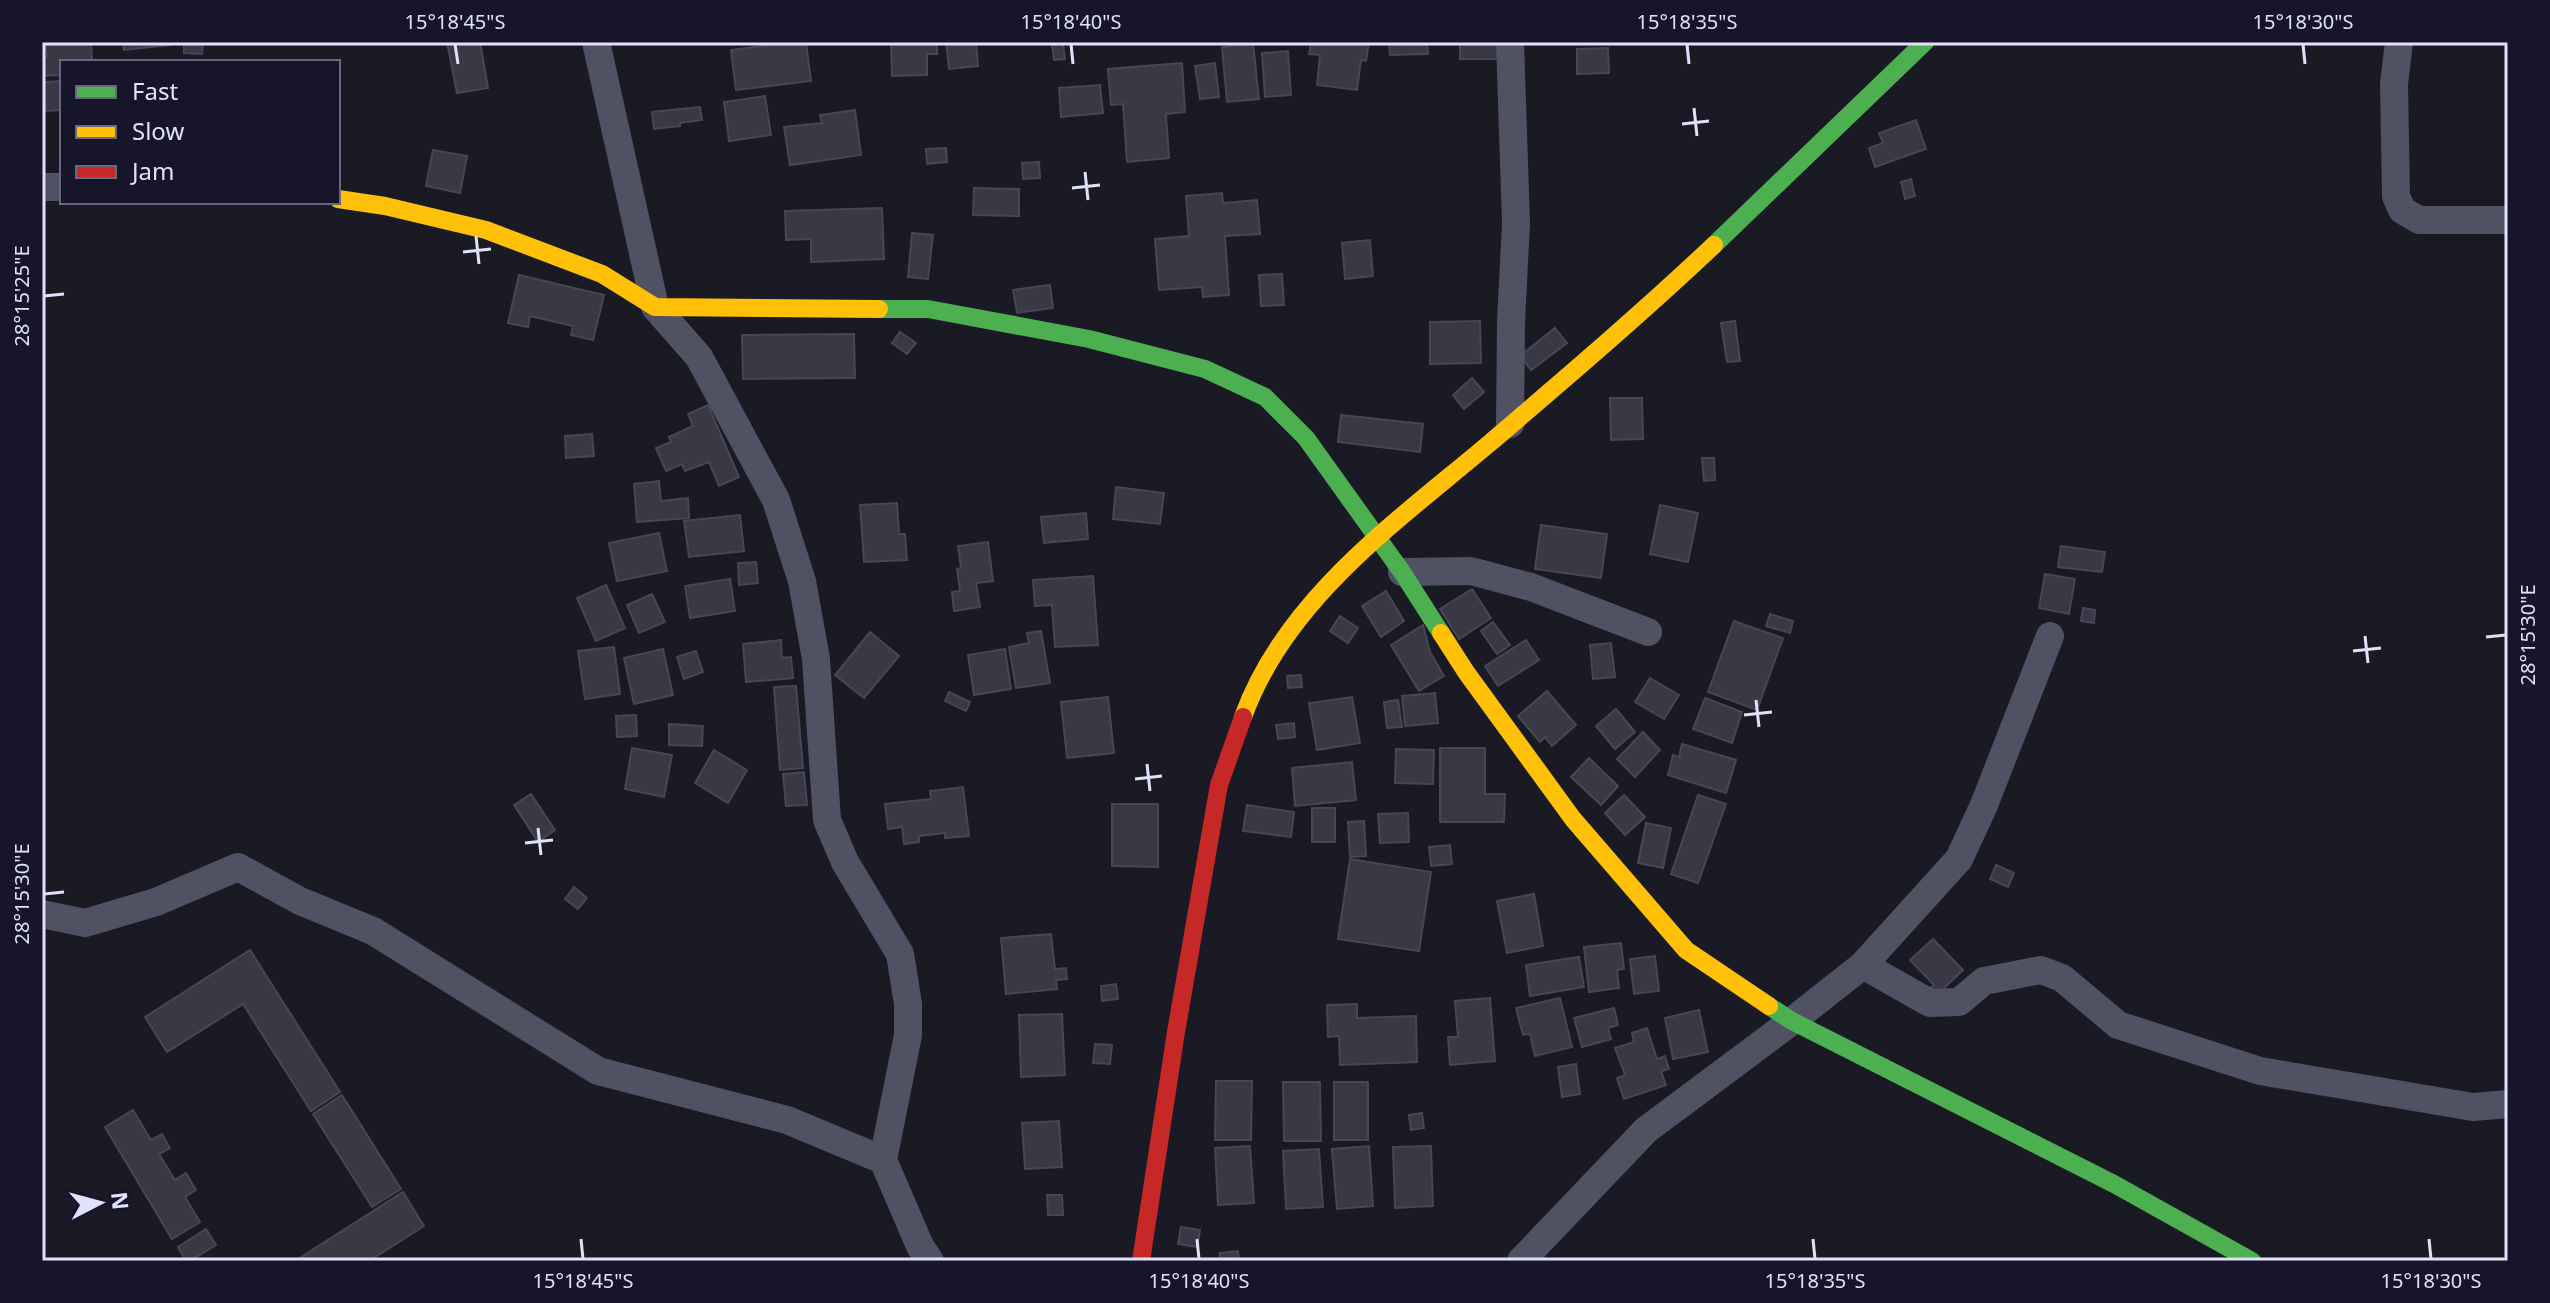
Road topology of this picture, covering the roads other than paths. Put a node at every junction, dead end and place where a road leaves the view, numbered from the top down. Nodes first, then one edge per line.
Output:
1 (596, 42) edge
2 (1510, 42) edge
3 (1925, 42) edge
4 (2399, 42) edge
5 (340, 199) edge
6 (2508, 220) edge
7 (655, 307) junction
8 (1510, 424) junction
9 (1377, 539) junction
10 (1402, 572) junction
11 (1648, 632) dead end
12 (2050, 636) dead end
13 (42, 914) edge
14 (1863, 965) junction
15 (1792, 1021) junction
16 (2508, 1104) edge
17 (883, 1160) junction
18 (930, 1261) edge
19 (1141, 1261) edge
20 (1521, 1261) edge
21 (2252, 1261) edge

1 - 7 street
2 - 8 street
3 - 8 street
4 - 6 street
5 - 7 street
7 - 9 street
7 - 17 street
8 - 9 street
9 - 10 street
9 - 19 street
10 - 11 street
10 - 15 street
12 - 14 street
13 - 17 street
14 - 15 street
14 - 16 street
15 - 20 street
15 - 21 street
17 - 18 street

